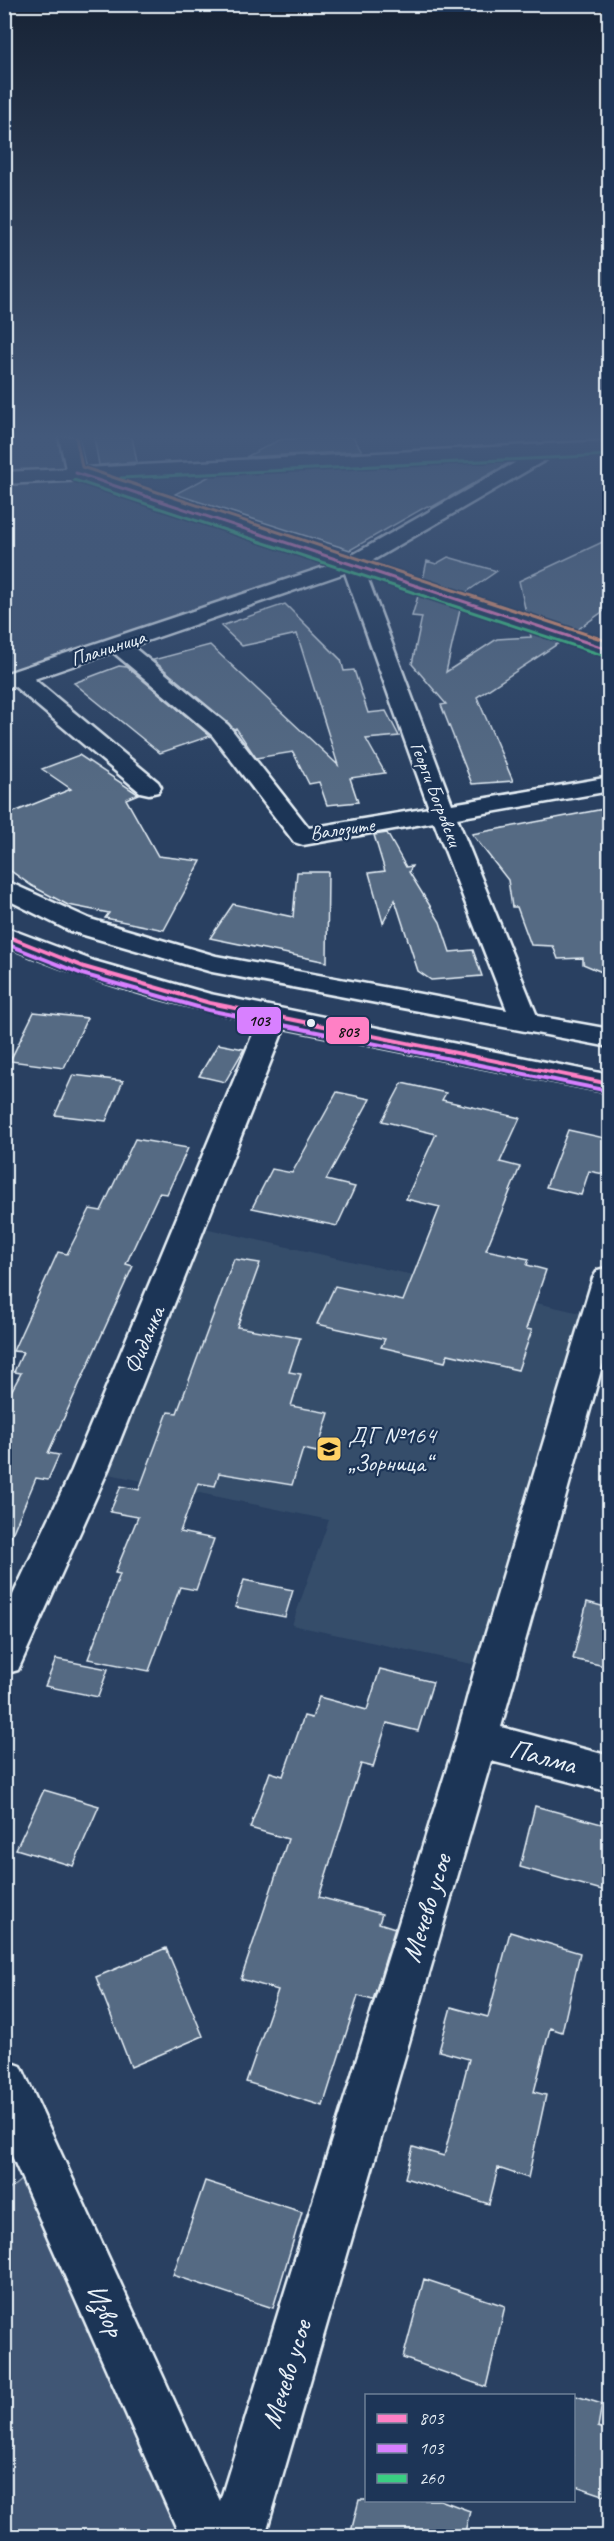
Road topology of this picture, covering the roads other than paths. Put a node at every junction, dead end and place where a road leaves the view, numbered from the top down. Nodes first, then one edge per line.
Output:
1 (326, 556) edge
2 (365, 556) edge
3 (352, 564) junction
4 (609, 624) edge
5 (576, 639) junction
6 (118, 645) junction
7 (609, 650) edge
8 (11, 680) edge
9 (609, 784) edge
10 (149, 787) dead end
11 (442, 813) junction
12 (4, 888) edge
13 (4, 935) edge
14 (274, 1017) junction
15 (526, 1023) junction
16 (609, 1038) edge
17 (609, 1084) edge
18 (609, 1278) edge
19 (4, 1658) edge
20 (477, 1739) junction
21 (609, 1774) edge
22 (4, 2083) edge
23 (208, 2536) edge
24 (237, 2536) edge

1 - 3 street
2 - 3 street, Планиница
3 - 5 street
3 - 6 street, Планиница
3 - 11 street, Георги Богровски
4 - 5 street
5 - 7 street
6 - 8 street, Планиница
6 - 11 street, Валозите
8 - 10 street
9 - 11 street, Валозите
11 - 15 street, Георги Богровски
12 - 15 street
13 - 14 street
14 - 17 street
14 - 19 street, Фиданка
15 - 16 street
18 - 20 street, Мечево усое
20 - 21 street, Палма
20 - 24 street, Мечево усое
22 - 23 street, Извор

